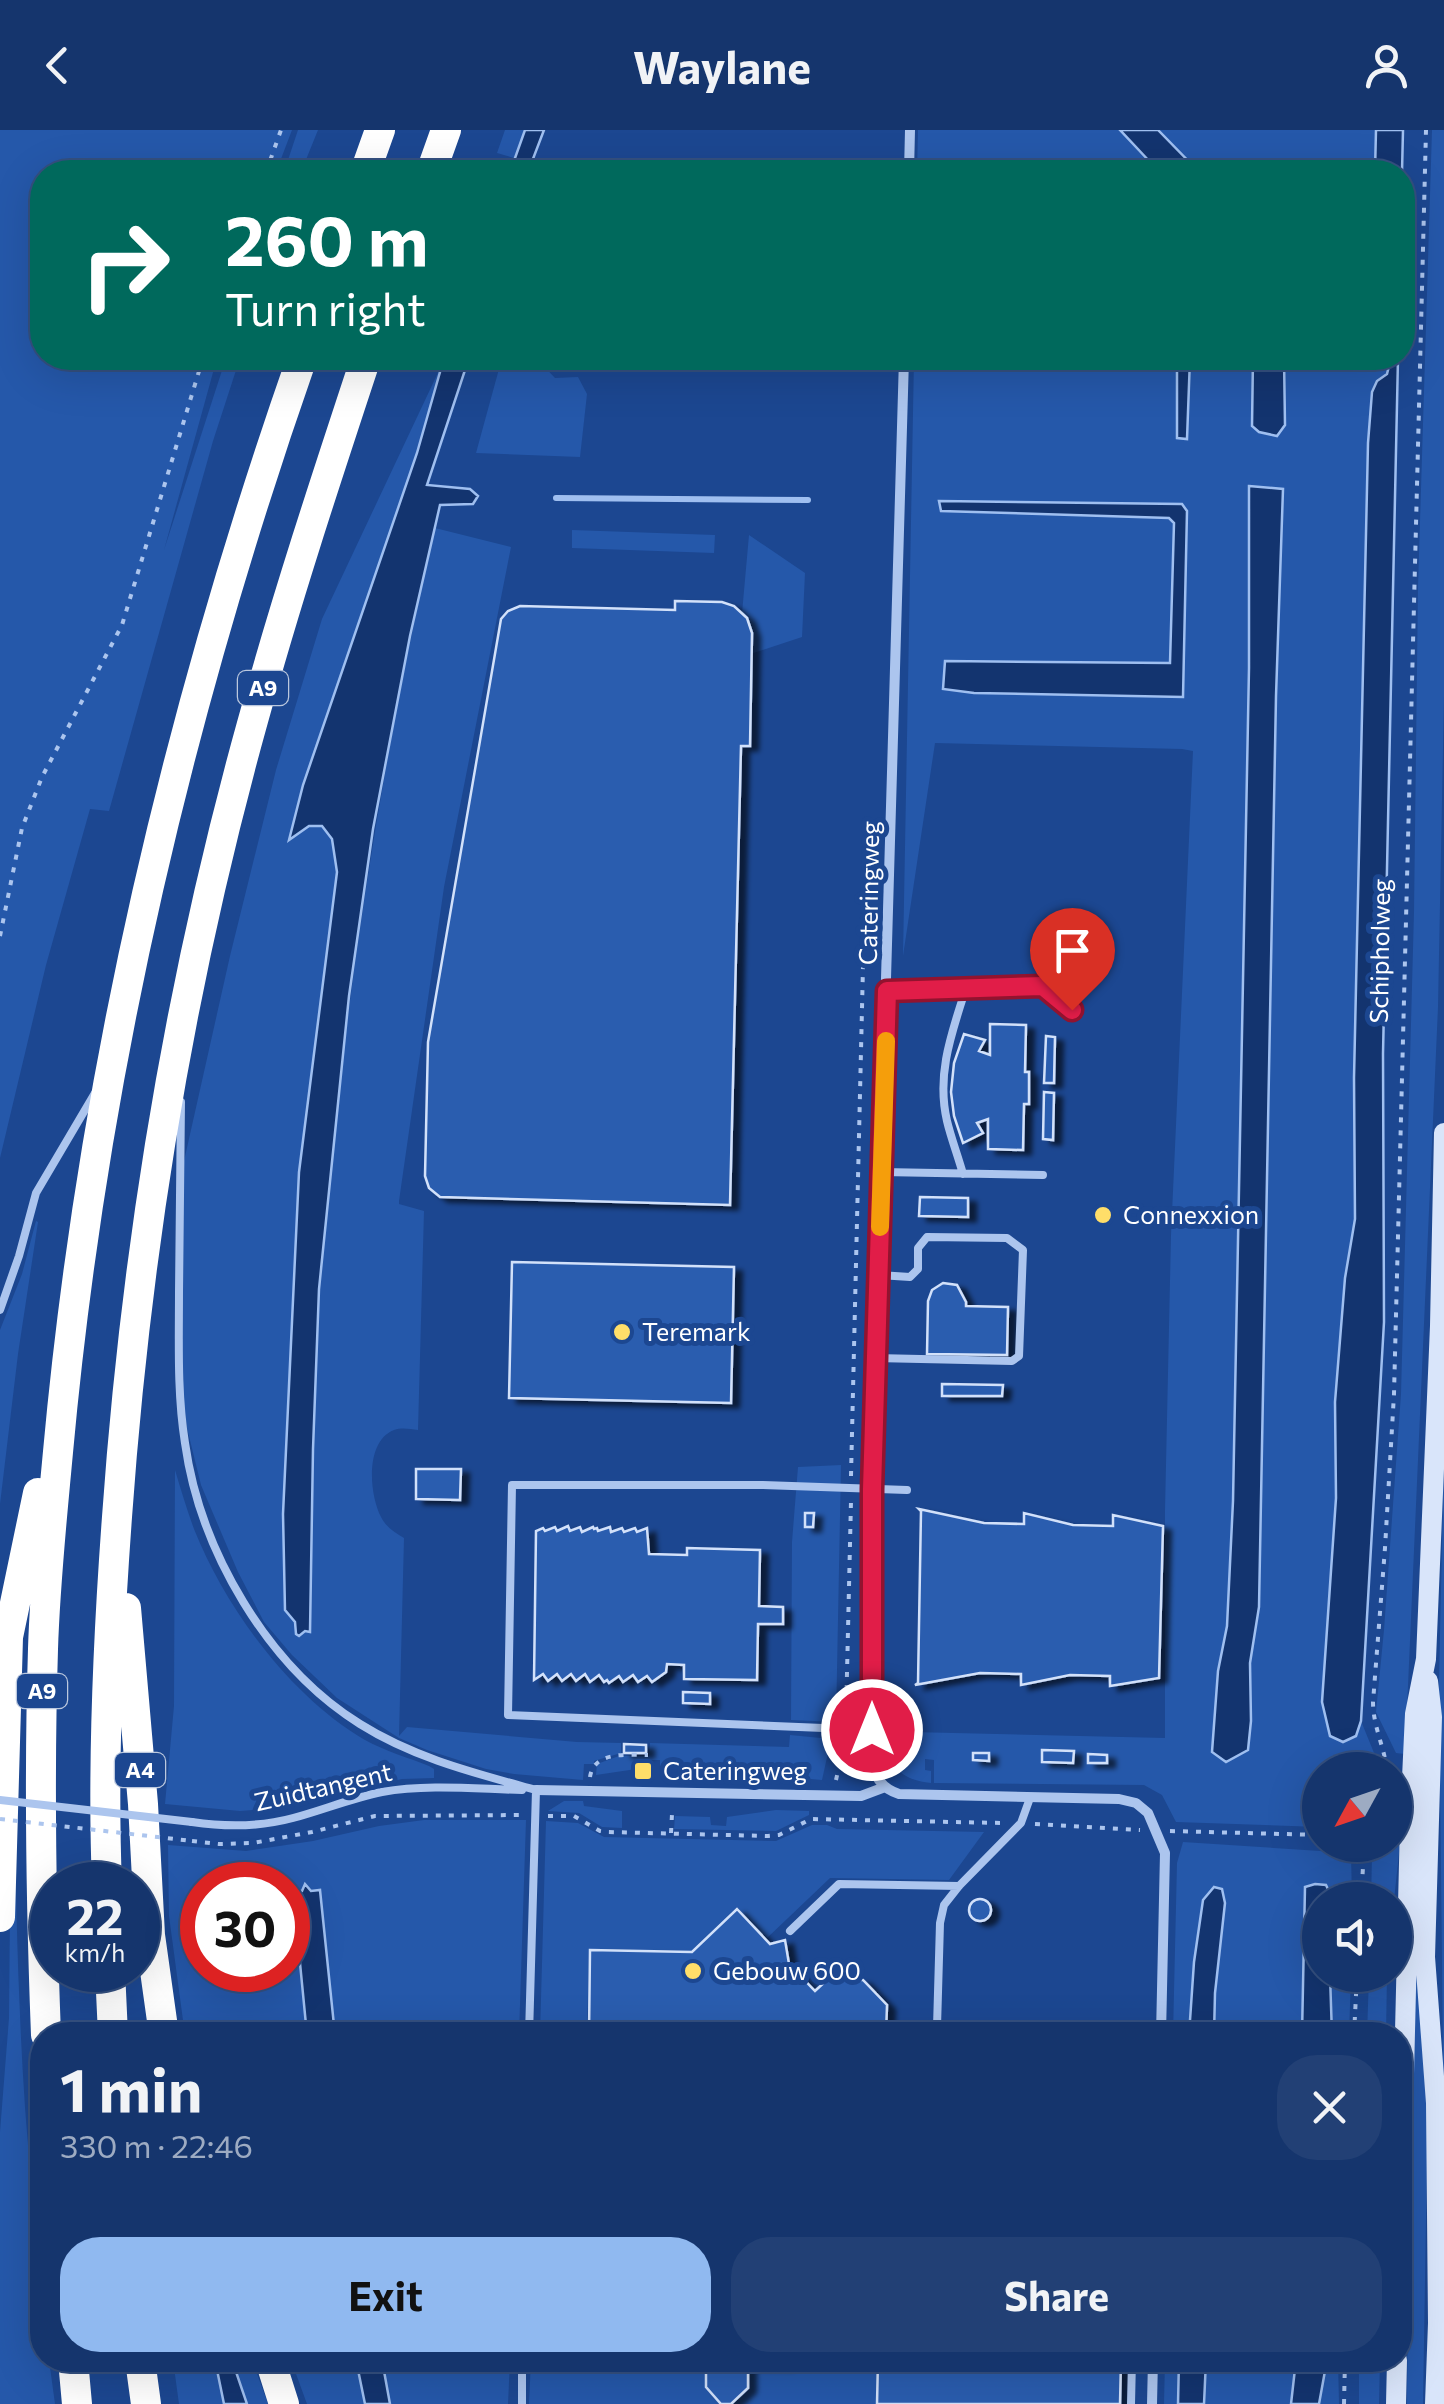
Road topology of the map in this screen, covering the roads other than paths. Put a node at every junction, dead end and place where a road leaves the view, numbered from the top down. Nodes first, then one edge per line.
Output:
1 (380, 130) edge
2 (446, 130) edge
3 (910, 130) edge
4 (370, 160) edge
5 (435, 160) edge
6 (909, 160) edge
7 (298, 370) edge
8 (362, 370) edge
9 (904, 370) edge
10 (966, 988) junction
11 (887, 991) junction
12 (1072, 1010) dead end
13 (182, 1024) junction
14 (109, 1068) junction
15 (1444, 1133) edge
16 (882, 1172) junction
17 (963, 1174) junction
18 (1043, 1175) dead end
19 (879, 1275) junction
20 (0, 1310) edge
21 (67, 1348) junction
22 (876, 1358) junction
23 (872, 1489) junction
24 (907, 1490) dead end
25 (118, 1505) junction
26 (1426, 1659) junction
27 (872, 1702) junction
28 (910, 1702) dead end
29 (872, 1730) junction
30 (884, 1787) junction
31 (536, 1790) junction
32 (1030, 1798) junction
33 (0, 1800) edge
34 (107, 1862) edge
35 (959, 1886) junction
36 (0, 1918) edge
37 (790, 1931) dead end
38 (111, 1992) edge
39 (46, 2022) edge
40 (112, 2022) edge
41 (162, 2022) edge
42 (530, 2022) edge
43 (938, 2022) edge
44 (1161, 2022) edge
45 (1405, 2022) edge
46 (74, 2372) edge
47 (142, 2372) edge
48 (274, 2372) edge
49 (522, 2372) edge
50 (1132, 2372) edge
51 (1153, 2372) edge
52 (1397, 2372) edge
53 (77, 2404) edge
54 (146, 2404) edge
55 (284, 2404) edge
56 (522, 2404) edge
57 (1131, 2404) edge
58 (1152, 2404) edge
59 (1396, 2404) edge
60 (1435, 2404) edge

1 - 4 highway
2 - 5 highway
3 - 6 street
7 - 14 highway, A9
8 - 13 highway, A9
9 - 11 street, Cateringweg
10 - 11 lane
10 - 12 lane
10 - 17 lane
11 - 16 street, Cateringweg
13 - 25 highway, A9
13 - 31 lane, A9
14 - 20 lane, A9
14 - 21 highway, A9
15 - 26 main road
16 - 17 lane
16 - 19 street, Cateringweg
17 - 18 lane
19 - 22 street, Cateringweg
19 - 22 lane
21 - 36 highway, A9
21 - 39 highway, A9
22 - 23 street, Cateringweg
23 - 24 lane
23 - 27 street, Cateringweg
23 - 29 lane
25 - 34 highway, A9
25 - 41 highway, A4
26 - 45 main road
26 - 60 main road
27 - 28 lane
27 - 29 street, Cateringweg
29 - 30 street, Cateringweg
30 - 31 street
30 - 32 street
31 - 33 lane, Zuidtangent, bridge
31 - 42 lane
32 - 35 lane
32 - 44 street
35 - 37 lane
35 - 43 lane
38 - 40 highway
46 - 53 highway
47 - 54 highway
48 - 55 highway
49 - 56 lane
50 - 57 lane
51 - 58 street
52 - 59 main road

